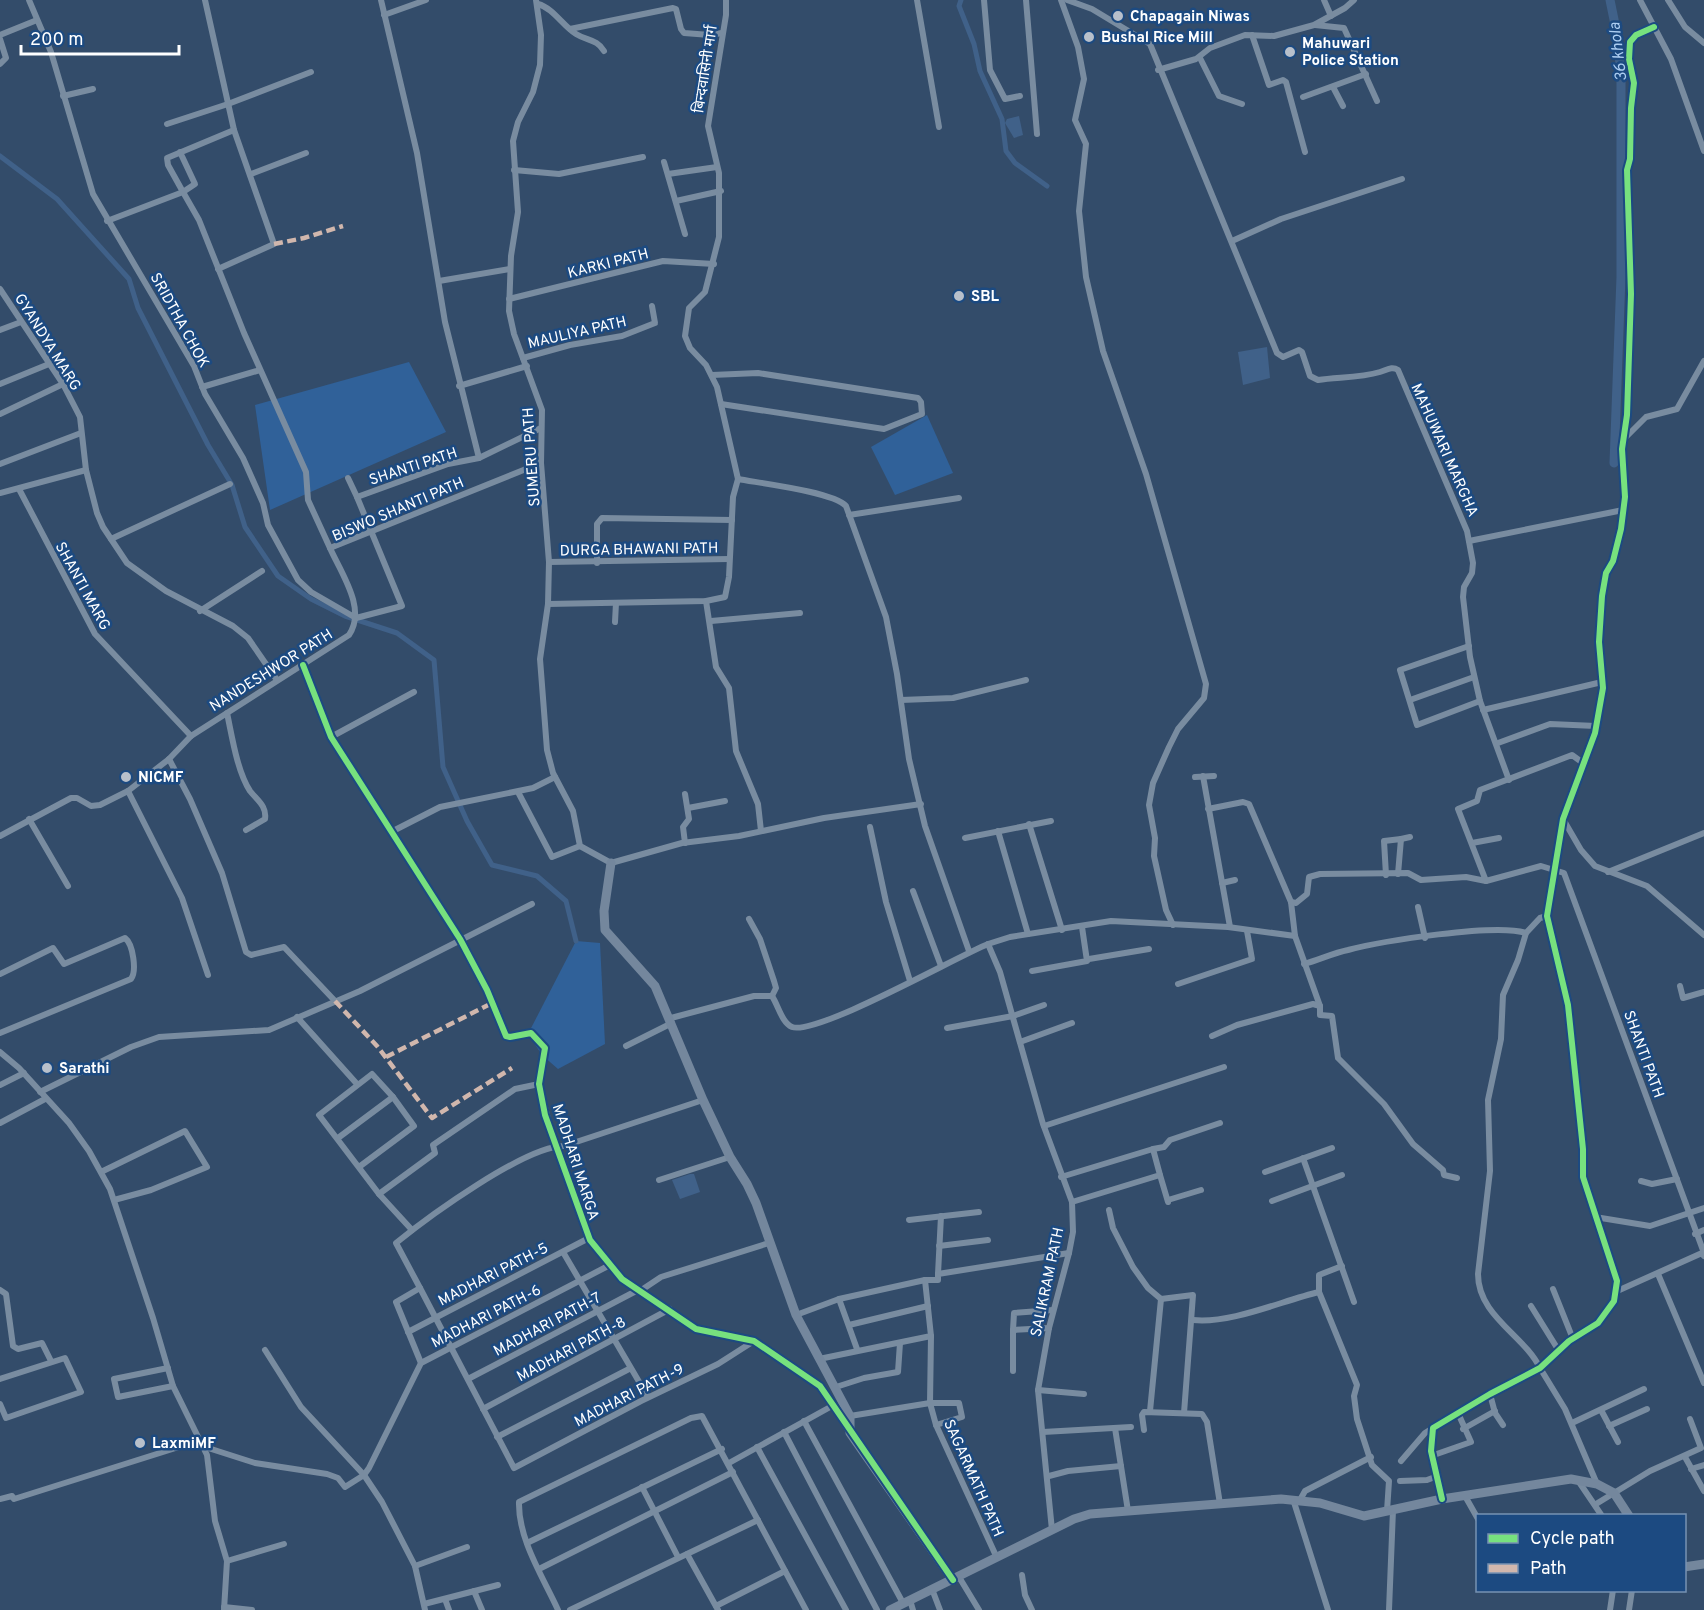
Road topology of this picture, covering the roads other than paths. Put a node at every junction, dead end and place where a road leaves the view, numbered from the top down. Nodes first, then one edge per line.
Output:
1 (29, 0) edge
2 (205, 0) edge
3 (381, 0) edge
4 (426, 0) edge
5 (726, 0) edge
6 (917, 0) edge
7 (984, 0) edge
8 (1026, 0) edge
9 (1061, 0) edge
10 (1067, 0) edge
11 (1324, 0) edge
12 (1354, 0) edge
13 (1640, 0) edge
14 (1668, 0) edge
15 (537, 2) edge
16 (384, 15) junction
17 (1331, 16) junction
18 (37, 20) junction
19 (1314, 25) junction
20 (1654, 27) junction
21 (570, 29) junction
22 (722, 33) junction
23 (1252, 35) junction
24 (0, 37) edge
25 (1704, 43) edge
26 (604, 51) dead end
27 (1200, 58) junction
28 (0, 64) edge
29 (1158, 70) junction
30 (311, 72) dead end
31 (1365, 74) junction
32 (1333, 87) junction
33 (93, 89) dead end
34 (63, 96) junction
35 (1020, 96) dead end
36 (1304, 97) dead end
37 (1377, 101) dead end
38 (228, 104) junction
39 (1242, 104) dead end
40 (1343, 106) dead end
41 (167, 124) dead end
42 (939, 127) dead end
43 (234, 130) junction
44 (1037, 134) dead end
45 (1704, 151) edge
46 (180, 152) junction
47 (1305, 152) dead end
48 (306, 153) dead end
49 (644, 157) dead end
50 (664, 162) dead end
51 (717, 167) junction
52 (514, 170) junction
53 (250, 174) junction
54 (668, 174) junction
55 (1402, 180) dead end
56 (720, 191) junction
57 (183, 192) junction
58 (676, 201) junction
59 (107, 221) junction
60 (685, 234) dead end
61 (1232, 241) junction
62 (714, 264) junction
63 (218, 269) junction
64 (510, 269) junction
65 (439, 281) junction
66 (0, 289) edge
67 (509, 299) junction
68 (652, 306) dead end
69 (21, 322) junction
70 (0, 330) edge
71 (523, 358) junction
72 (1704, 361) edge
73 (49, 364) junction
74 (526, 366) junction
75 (260, 370) junction
76 (712, 375) junction
77 (0, 384) edge
78 (63, 384) junction
79 (459, 386) junction
80 (202, 387) junction
81 (721, 404) junction
82 (0, 414) edge
83 (541, 428) junction
84 (81, 433) junction
85 (1623, 440) junction
86 (479, 458) junction
87 (541, 463) junction
88 (0, 464) edge
89 (86, 470) junction
90 (348, 478) dead end
91 (738, 479) junction
92 (230, 484) dead end
93 (19, 489) junction
94 (0, 493) edge
95 (357, 497) junction
96 (959, 498) dead end
97 (1623, 510) junction
98 (849, 514) junction
99 (732, 520) junction
100 (372, 530) junction
101 (111, 539) junction
102 (1469, 541) junction
103 (330, 548) junction
104 (729, 559) junction
105 (549, 562) junction
106 (597, 563) junction
107 (262, 571) dead end
108 (706, 601) junction
109 (616, 603) junction
110 (548, 604) junction
111 (200, 611) junction
112 (800, 613) dead end
113 (356, 618) junction
114 (711, 621) junction
115 (615, 622) dead end
116 (1469, 646) junction
117 (303, 665) junction
118 (1474, 677) junction
119 (277, 680) junction
120 (1026, 680) dead end
121 (1602, 682) junction
122 (414, 692) dead end
123 (901, 700) junction
124 (1410, 700) junction
125 (1480, 701) junction
126 (1483, 710) junction
127 (227, 712) junction
128 (1596, 726) junction
129 (191, 736) junction
130 (331, 737) junction
131 (1498, 743) junction
132 (169, 759) junction
133 (1583, 763) junction
134 (1203, 776) junction
135 (1214, 776) dead end
136 (555, 777) junction
137 (1195, 777) dead end
138 (1509, 780) junction
139 (128, 790) junction
140 (518, 792) junction
141 (685, 794) dead end
142 (725, 801) dead end
143 (921, 804) junction
144 (688, 808) junction
145 (1208, 809) junction
146 (29, 819) junction
147 (1563, 819) junction
148 (1052, 821) dead end
149 (1029, 824) junction
150 (870, 827) dead end
151 (246, 830) dead end
152 (761, 831) junction
153 (998, 831) junction
154 (391, 832) junction
155 (1704, 833) edge
156 (0, 836) edge
157 (965, 837) dead end
158 (1410, 837) dead end
159 (1499, 838) dead end
160 (1401, 839) junction
161 (685, 843) junction
162 (1472, 843) junction
163 (580, 846) junction
164 (611, 863) junction
165 (1553, 869) junction
166 (1608, 872) junction
167 (1398, 874) junction
168 (1386, 875) junction
169 (1235, 880) dead end
170 (1486, 880) junction
171 (1222, 883) junction
172 (68, 886) dead end
173 (913, 891) dead end
174 (1291, 902) junction
175 (532, 904) dead end
176 (1418, 907) dead end
177 (1547, 916) junction
178 (749, 919) dead end
179 (1173, 925) junction
180 (1082, 927) junction
181 (1230, 927) junction
182 (1062, 930) junction
183 (1247, 931) junction
184 (1526, 933) junction
185 (1028, 934) junction
186 (1704, 935) edge
187 (1295, 936) junction
188 (1425, 938) junction
189 (460, 939) junction
190 (988, 944) junction
191 (1149, 949) dead end
192 (969, 951) junction
193 (1089, 959) junction
194 (1304, 964) junction
195 (940, 966) junction
196 (1032, 971) dead end
197 (0, 974) edge
198 (208, 975) dead end
199 (910, 981) junction
200 (1178, 984) dead end
201 (1680, 987) dead end
202 (1704, 992) edge
203 (772, 996) junction
204 (335, 1001) junction
205 (1044, 1005) dead end
206 (1320, 1006) junction
207 (1013, 1016) junction
208 (297, 1017) junction
209 (671, 1021) junction
210 (1072, 1023) dead end
211 (947, 1028) dead end
212 (0, 1033) edge
213 (1212, 1036) dead end
214 (1020, 1042) junction
215 (626, 1046) dead end
216 (0, 1052) edge
217 (1224, 1067) dead end
218 (24, 1073) junction
219 (357, 1084) junction
220 (539, 1084) junction
221 (0, 1085) edge
222 (40, 1092) junction
223 (393, 1096) junction
224 (45, 1099) junction
225 (703, 1100) junction
226 (0, 1123) edge
227 (1220, 1123) dead end
228 (1044, 1126) junction
229 (338, 1138) junction
230 (555, 1146) junction
231 (1332, 1148) dead end
232 (1153, 1149) junction
233 (730, 1157) junction
234 (1303, 1158) junction
235 (359, 1167) junction
236 (101, 1172) junction
237 (1265, 1172) dead end
238 (1160, 1175) junction
239 (1342, 1175) dead end
240 (1061, 1177) junction
241 (1457, 1178) dead end
242 (1677, 1179) junction
243 (659, 1180) dead end
244 (1641, 1181) dead end
245 (1312, 1187) junction
246 (1201, 1190) dead end
247 (379, 1194) junction
248 (114, 1200) junction
249 (1272, 1201) dead end
250 (1072, 1202) junction
251 (1704, 1208) edge
252 (1109, 1210) dead end
253 (979, 1212) dead end
254 (1689, 1215) junction
255 (941, 1216) junction
256 (1595, 1217) junction
257 (909, 1220) dead end
258 (412, 1230) junction
259 (1704, 1230) edge
260 (1695, 1234) junction
261 (589, 1238) junction
262 (988, 1240) dead end
263 (769, 1243) junction
264 (939, 1246) junction
265 (563, 1252) junction
266 (1069, 1253) junction
267 (1703, 1254) edge
268 (610, 1265) junction
269 (1342, 1266) junction
270 (938, 1274) junction
271 (1658, 1274) junction
272 (925, 1280) junction
273 (581, 1281) junction
274 (420, 1288) junction
275 (1553, 1289) dead end
276 (0, 1290) edge
277 (639, 1291) junction
278 (1318, 1292) junction
279 (1616, 1292) junction
280 (839, 1299) junction
281 (1161, 1299) junction
282 (1354, 1302) dead end
283 (928, 1306) junction
284 (1531, 1306) dead end
285 (670, 1309) junction
286 (598, 1310) junction
287 (1053, 1310) junction
288 (795, 1315) junction
289 (435, 1317) junction
290 (1192, 1320) junction
291 (849, 1325) junction
292 (1049, 1328) junction
293 (1013, 1330) junction
294 (408, 1332) junction
295 (931, 1336) junction
296 (1573, 1339) junction
297 (615, 1340) junction
298 (754, 1341) junction
299 (900, 1343) junction
300 (450, 1347) junction
301 (857, 1349) junction
302 (265, 1350) dead end
303 (1559, 1351) junction
304 (819, 1359) junction
305 (51, 1361) junction
306 (422, 1363) junction
307 (168, 1368) junction
308 (1540, 1368) junction
309 (629, 1369) junction
310 (1014, 1371) dead end
311 (0, 1379) edge
312 (468, 1379) junction
313 (1704, 1383) edge
314 (175, 1384) junction
315 (836, 1387) junction
316 (1644, 1389) dead end
317 (1038, 1390) junction
318 (1084, 1394) dead end
319 (1490, 1394) junction
320 (648, 1397) junction
321 (930, 1403) junction
322 (0, 1404) edge
323 (832, 1406) junction
324 (483, 1409) junction
325 (1647, 1409) dead end
326 (1601, 1410) junction
327 (1150, 1411) junction
328 (1495, 1411) junction
329 (1184, 1413) junction
330 (1458, 1413) junction
331 (850, 1416) junction
332 (3, 1418) edge
333 (1690, 1419) dead end
334 (804, 1421) junction
335 (1572, 1423) junction
336 (936, 1425) junction
337 (1503, 1425) dead end
338 (1609, 1426) junction
339 (1131, 1427) dead end
340 (1115, 1428) junction
341 (1433, 1428) junction
342 (1463, 1429) junction
343 (1144, 1430) dead end
344 (784, 1432) junction
345 (1043, 1432) junction
346 (850, 1433) junction
347 (497, 1437) junction
348 (201, 1440) junction
349 (1618, 1442) dead end
350 (757, 1447) junction
351 (205, 1448) junction
352 (722, 1449) junction
353 (1431, 1456) junction
354 (1371, 1457) junction
355 (1685, 1457) junction
356 (1401, 1461) dead end
357 (729, 1463) junction
358 (1704, 1465) edge
359 (1120, 1466) junction
360 (1691, 1469) junction
361 (733, 1472) junction
362 (364, 1475) junction
363 (1049, 1476) junction
364 (1435, 1477) junction
365 (1577, 1479) junction
366 (1400, 1481) dead end
367 (1597, 1484) junction
368 (642, 1487) junction
369 (1704, 1491) edge
370 (1614, 1493) junction
371 (1465, 1496) junction
372 (0, 1499) edge
373 (1442, 1499) junction
374 (1297, 1500) junction
375 (1220, 1504) junction
376 (1596, 1504) junction
377 (1390, 1510) junction
378 (656, 1511) junction
379 (1128, 1511) junction
380 (1601, 1514) edge
381 (1628, 1514) edge
382 (1476, 1515) edge
383 (758, 1520) junction
384 (1052, 1530) junction
385 (527, 1543) junction
386 (284, 1544) dead end
387 (467, 1547) dead end
388 (687, 1554) junction
389 (678, 1557) junction
390 (997, 1558) junction
391 (227, 1561) junction
392 (1704, 1564) edge
393 (416, 1566) junction
394 (1686, 1567) edge
395 (539, 1569) junction
396 (785, 1571) junction
397 (1022, 1575) dead end
398 (956, 1579) junction
399 (498, 1585) dead end
400 (932, 1589) junction
401 (474, 1591) junction
402 (1613, 1592) edge
403 (1632, 1592) edge
404 (445, 1599) junction
405 (907, 1601) junction
406 (425, 1607) edge
407 (717, 1608) edge
408 (224, 1609) edge
409 (252, 1610) edge
410 (449, 1610) edge
411 (482, 1610) edge
412 (558, 1610) edge
413 (570, 1610) edge
414 (806, 1610) edge
415 (846, 1610) edge
416 (877, 1610) edge
417 (890, 1610) edge
418 (914, 1610) edge
419 (940, 1610) edge
420 (979, 1610) edge
421 (1032, 1610) edge
422 (1328, 1610) edge
423 (1389, 1610) edge
424 (1610, 1610) edge
425 (1629, 1610) edge

1 - 18 street, SRIDTHA CHOK
2 - 38 street
3 - 16 street
4 - 16 street
5 - 22 street, बिन्दवासिनी मार्ग
6 - 42 street
7 - 35 street
8 - 44 street
9 - 179 street
10 - 29 street, MAHUWARI MARGHA
11 - 17 street
12 - 17 street
13 - 20 street
14 - 25 street
15 - 21 street
15 - 52 street, SUMERU PATH
16 - 65 street
17 - 19 street
18 - 24 street
18 - 34 street, SRIDTHA CHOK
19 - 23 street
19 - 31 street
20 - 45 street
20 - 85 street
21 - 22 street
21 - 26 street
22 - 51 street, बिन्दवासिनी मार्ग
23 - 27 street
23 - 47 street
24 - 28 street
27 - 29 street
27 - 39 street
29 - 61 street, MAHUWARI MARGHA
30 - 38 street
31 - 32 street
31 - 37 street
32 - 36 street
32 - 40 street
33 - 34 street
34 - 59 street, SRIDTHA CHOK
38 - 41 street
38 - 43 street
43 - 46 street
43 - 53 street
46 - 57 street
46 - 57 street
48 - 53 street
49 - 52 street
50 - 54 street
51 - 54 street
51 - 56 street, बिन्दवासिनी मार्ग
52 - 64 street, SUMERU PATH
53 - 63 street
54 - 58 street
55 - 61 street
56 - 58 street
56 - 62 street, बिन्दवासिनी मार्ग
57 - 59 street
57 - 63 street
58 - 60 street
59 - 80 street, SRIDTHA CHOK
61 - 102 street, MAHUWARI MARGHA
62 - 67 street, KARKI PATH
62 - 76 street, बिन्दवासिनी मार्ग
63 - 75 street
64 - 65 street
64 - 67 street, SUMERU PATH
65 - 79 street
66 - 69 street, GYANDYA MARG
67 - 71 street, SUMERU PATH
68 - 71 street, MAULIYA PATH
69 - 70 street
69 - 73 street, GYANDYA MARG
71 - 74 street, SUMERU PATH
72 - 85 street
73 - 77 street
73 - 78 street, GYANDYA MARG
74 - 79 street
74 - 83 street, SUMERU PATH
75 - 80 street
75 - 103 street
76 - 81 street, बिन्दवासिनी मार्ग
76 - 81 street
78 - 82 street
78 - 84 street, GYANDYA MARG
79 - 86 street
80 - 113 street, SRIDTHA CHOK
81 - 91 street, बिन्दवासिनी मार्ग
83 - 86 street, SHANTI PATH
83 - 87 street, SUMERU PATH
84 - 88 street
84 - 89 street, GYANDYA MARG
85 - 97 street
86 - 95 street, SHANTI PATH
87 - 100 street, BISWO SHANTI PATH
87 - 105 street, SUMERU PATH
89 - 93 street
89 - 101 street, GYANDYA MARG
90 - 95 street
91 - 98 street
91 - 99 street
92 - 101 street
93 - 94 street
93 - 129 street, SHANTI MARG
95 - 100 street, SHANTI PATH
96 - 98 street
97 - 102 street
97 - 121 street
98 - 123 street
99 - 104 street
99 - 106 street
100 - 103 street, BISWO SHANTI PATH
100 - 113 street, SHANTI PATH
101 - 111 street, GYANDYA MARG
102 - 116 street, MAHUWARI MARGHA
103 - 113 street, BISWO SHANTI PATH
104 - 106 street, DURGA BHAWANI PATH
104 - 108 street
105 - 106 street, DURGA BHAWANI PATH
105 - 110 street, SUMERU PATH
107 - 111 street
108 - 109 street
108 - 114 street
109 - 110 street
109 - 115 street
110 - 136 street, SUMERU PATH
111 - 119 street, GYANDYA MARG
112 - 114 street
113 - 117 street, NANDESHWOR PATH
114 - 152 street
116 - 118 street, MAHUWARI MARGHA
116 - 124 street
117 - 119 street, NANDESHWOR PATH
117 - 130 street, MADHARI MARGA
118 - 124 street
118 - 125 street, MAHUWARI MARGHA
119 - 127 street, NANDESHWOR PATH
120 - 123 street
121 - 126 street
121 - 128 street
122 - 130 street
123 - 143 street
124 - 125 street
125 - 126 street, MAHUWARI MARGHA
126 - 131 street, MAHUWARI MARGHA
127 - 129 street, NANDESHWOR PATH
127 - 151 street
128 - 131 street
128 - 133 street
129 - 132 street, NANDESHWOR PATH
130 - 154 street, MADHARI MARGA
131 - 138 street, MAHUWARI MARGHA
132 - 139 street, NANDESHWOR PATH
132 - 204 street
133 - 138 street
133 - 147 street
134 - 135 street
134 - 137 street
134 - 145 street
136 - 140 street
136 - 163 street, SUMERU PATH
138 - 162 street
139 - 146 street, NANDESHWOR PATH
139 - 198 street
140 - 154 street
140 - 163 street
141 - 144 street
142 - 144 street
143 - 152 street
143 - 192 street
144 - 161 street
145 - 171 street
145 - 174 street
146 - 156 street, NANDESHWOR PATH
146 - 172 street
147 - 165 street
147 - 166 street
148 - 149 street
149 - 153 street
149 - 182 street
150 - 199 street
152 - 161 street
153 - 157 street
153 - 185 street
154 - 189 street, MADHARI MARGA
155 - 166 street
158 - 160 street
159 - 162 street
160 - 167 street
160 - 168 street
161 - 164 street
162 - 170 street
163 - 164 street
164 - 209 street
165 - 170 street
165 - 177 street
165 - 242 street, SHANTI PATH
166 - 186 street
167 - 168 street
167 - 170 street
168 - 174 street
169 - 171 street
171 - 181 street
173 - 195 street
174 - 187 street
175 - 189 street
176 - 188 street
177 - 184 street
177 - 256 street
178 - 203 street
179 - 180 street
179 - 181 street
180 - 182 street
180 - 193 street
181 - 183 street
182 - 185 street
183 - 187 street
183 - 200 street
184 - 188 street
184 - 308 street
185 - 190 street
187 - 194 street
188 - 194 street
189 - 204 street
189 - 220 street, MADHARI MARGA
190 - 192 street
190 - 207 street, SALIKRAM PATH
191 - 193 street
192 - 195 street
193 - 196 street
194 - 206 street
195 - 199 street
197 - 212 street
199 - 203 street
201 - 202 street
203 - 209 street
204 - 208 street
205 - 207 street
206 - 213 street
206 - 241 street
207 - 211 street
207 - 214 street, SALIKRAM PATH
208 - 219 street
208 - 222 street
209 - 215 street
209 - 225 street
210 - 214 street
214 - 228 street, SALIKRAM PATH
216 - 218 street
217 - 228 street
218 - 221 street
218 - 222 street
219 - 223 street
219 - 229 street
220 - 230 street, MADHARI MARGA
220 - 247 street
222 - 224 street
223 - 229 street
223 - 235 street
224 - 226 street
224 - 236 street
225 - 230 street
225 - 233 street
227 - 232 street
228 - 240 street, SALIKRAM PATH
229 - 235 street
230 - 258 street
230 - 261 street, MADHARI MARGA
231 - 234 street
232 - 238 street
232 - 240 street
233 - 243 street
233 - 263 street
234 - 237 street
234 - 245 street
235 - 247 street
236 - 248 street
236 - 248 street
238 - 246 street
238 - 250 street
239 - 245 street
240 - 250 street, SALIKRAM PATH
242 - 244 street
242 - 254 street, SHANTI PATH
245 - 249 street
245 - 269 street
247 - 258 street
248 - 307 street
250 - 266 street, SALIKRAM PATH
251 - 254 street
252 - 281 street
253 - 255 street
254 - 256 street
254 - 260 street, SHANTI PATH
255 - 257 street
255 - 264 street
256 - 279 street
258 - 274 street
259 - 260 street
260 - 267 street, SHANTI PATH
261 - 265 street, MADHARI PATH-5
261 - 268 street, MADHARI MARGA
262 - 264 street
263 - 277 street, MADHARI PATH-7
263 - 288 street
264 - 270 street
265 - 273 street
265 - 289 street, MADHARI PATH-5
266 - 270 street
266 - 287 street, SALIKRAM PATH
267 - 271 street
268 - 273 street, MADHARI PATH-6
268 - 277 street, MADHARI MARGA
269 - 278 street
269 - 282 street
270 - 272 street
271 - 279 street
271 - 313 street
272 - 280 street
272 - 283 street, SAGARMATH PATH
273 - 286 street
273 - 300 street, MADHARI PATH-6
274 - 289 street
274 - 294 street
275 - 296 street
276 - 305 street
277 - 285 street, MADHARI MARGA
277 - 286 street, MADHARI PATH-7
278 - 290 street
278 - 354 street
279 - 296 street
280 - 288 street
280 - 291 street
281 - 290 street
281 - 327 street
283 - 291 street
283 - 295 street, SAGARMATH PATH
284 - 303 street
285 - 297 street, MADHARI PATH-8
285 - 298 street, MADHARI MARGA
286 - 297 street
286 - 312 street, MADHARI PATH-7
287 - 292 street, SALIKRAM PATH
287 - 293 street
288 - 304 street
289 - 294 street, MADHARI PATH-5
289 - 300 street
290 - 329 street
291 - 301 street
292 - 293 street
292 - 317 street, SALIKRAM PATH
293 - 310 street
294 - 306 street
295 - 299 street
295 - 321 street, SAGARMATH PATH
296 - 303 street
297 - 309 street
297 - 324 street, MADHARI PATH-8
298 - 320 street, MADHARI PATH-9
298 - 323 street, MADHARI MARGA
299 - 301 street
299 - 315 street
300 - 306 street, MADHARI PATH-6
300 - 312 street
301 - 304 street
302 - 362 street
303 - 308 street
304 - 315 street
305 - 311 street
305 - 332 street
306 - 362 street, MADHARI PATH-6
307 - 314 street
307 - 314 street
308 - 319 street
308 - 335 street
309 - 320 street
309 - 347 street
312 - 324 street
314 - 348 street
315 - 331 street
316 - 326 street
317 - 318 street
317 - 345 street, SALIKRAM PATH
319 - 328 street
319 - 330 street
320 - 347 street, MADHARI PATH-9
321 - 331 street
321 - 336 street, SAGARMATH PATH
321 - 336 street
322 - 332 street
323 - 334 street
323 - 346 street, MADHARI MARGA
324 - 347 street
325 - 338 street
326 - 335 street
326 - 338 street
327 - 329 street
327 - 343 street
328 - 337 street
328 - 342 street
329 - 375 street
330 - 341 street
330 - 342 street
331 - 346 street
333 - 355 street
334 - 344 street
334 - 405 street
335 - 367 street
336 - 390 street, SAGARMATH PATH
338 - 349 street
339 - 340 street
340 - 345 street
340 - 359 street
341 - 353 street
341 - 356 street
342 - 353 street
344 - 350 street
344 - 416 street
345 - 363 street, SALIKRAM PATH
346 - 398 street
348 - 351 street
348 - 372 street
350 - 357 street
350 - 415 street
351 - 362 street
351 - 391 street
352 - 357 street
352 - 368 street
352 - 385 street
353 - 364 street
354 - 374 street
354 - 377 street
355 - 360 street
355 - 370 street
357 - 361 street
358 - 360 street
359 - 363 street
359 - 379 street
360 - 369 street
361 - 378 street
361 - 383 street
362 - 393 street
363 - 384 street, SALIKRAM PATH
364 - 366 street
364 - 373 street
365 - 367 street
365 - 371 street
365 - 376 street
367 - 370 street
368 - 378 street
368 - 385 street
370 - 376 street
370 - 381 street
371 - 373 street
371 - 382 street
373 - 377 street
374 - 375 street
374 - 377 street
374 - 422 street
375 - 379 street
376 - 380 street
377 - 423 street
378 - 389 street
378 - 395 street
379 - 384 street
383 - 388 street
383 - 396 street
384 - 390 street
385 - 395 street
386 - 391 street
387 - 393 street
388 - 389 street
388 - 407 street
389 - 413 street
390 - 398 street
391 - 408 street
392 - 394 street
393 - 406 street
395 - 412 street
396 - 407 street
396 - 414 street
397 - 421 street
398 - 400 street
398 - 420 street
399 - 401 street
400 - 405 street
400 - 419 street
401 - 404 street
401 - 411 street
402 - 424 street
403 - 425 street
404 - 406 street
404 - 410 street
405 - 417 street
405 - 418 street
408 - 409 street

